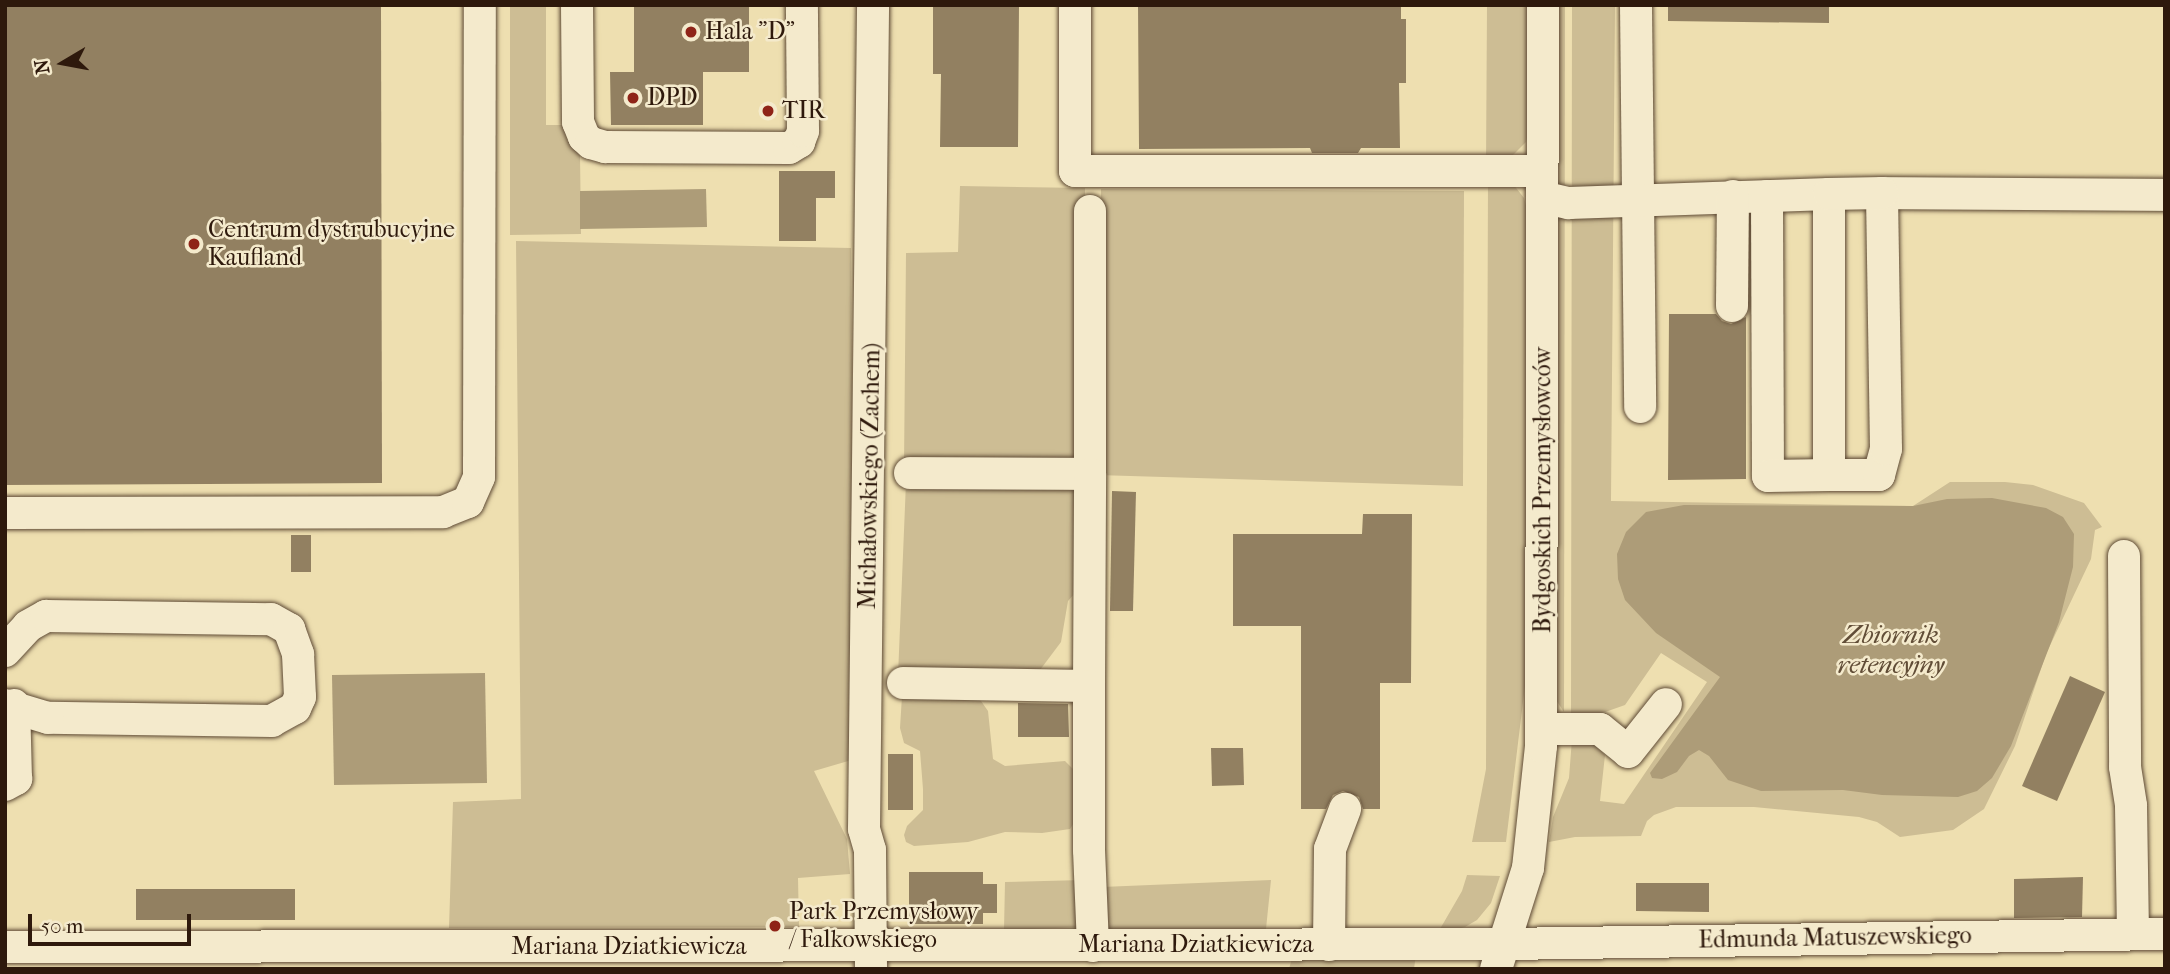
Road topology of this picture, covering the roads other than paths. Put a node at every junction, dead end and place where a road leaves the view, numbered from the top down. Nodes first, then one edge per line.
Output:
1 (480, 5) edge
2 (577, 5) edge
3 (802, 5) edge
4 (873, 5) edge
5 (1075, 5) edge
6 (1544, 5) edge
7 (1636, 5) edge
8 (1542, 184) junction
9 (1882, 193) junction
10 (1829, 194) junction
11 (2165, 195) edge
12 (1733, 196) junction
13 (1767, 196) junction
14 (1636, 200) junction
15 (1090, 211) dead end
16 (1732, 306) dead end
17 (1640, 407) dead end
18 (910, 473) dead end
19 (1090, 474) junction
20 (1829, 475) junction
21 (5, 513) edge
22 (2124, 556) dead end
23 (5, 651) edge
24 (903, 683) dead end
25 (1089, 686) junction
26 (1666, 704) dead end
27 (10, 705) edge
28 (1542, 729) junction
29 (5, 785) edge
30 (1345, 809) dead end
31 (2133, 934) junction
32 (2165, 934) edge
33 (1329, 945) junction
34 (5, 947) edge
35 (1107, 953) edge
36 (1501, 956) edge
37 (872, 958) edge

1 - 21 street
2 - 3 street
4 - 37 street, Michałowskiego (Zachem)
5 - 8 street
6 - 8 street, Bydgoskich Przemysłowców
7 - 14 street
8 - 14 street
8 - 28 street, Bydgoskich Przemysłowców
9 - 10 street
9 - 11 street
9 - 20 street
10 - 13 street
10 - 20 street
12 - 13 street
12 - 14 street
12 - 16 street
13 - 20 street
14 - 17 street
15 - 19 street
18 - 19 street
19 - 25 street
22 - 31 street
23 - 27 street
24 - 25 street
25 - 35 street
26 - 28 street
27 - 29 street
28 - 36 street, Bydgoskich Przemysłowców
30 - 33 street
31 - 32 street, Edmunda Matuszewskiego
31 - 36 street, Edmunda Matuszewskiego
33 - 35 street, Mariana Dziatkiewicza
33 - 36 street, Mariana Dziatkiewicza
34 - 37 street, Mariana Dziatkiewicza
35 - 37 street, Mariana Dziatkiewicza

